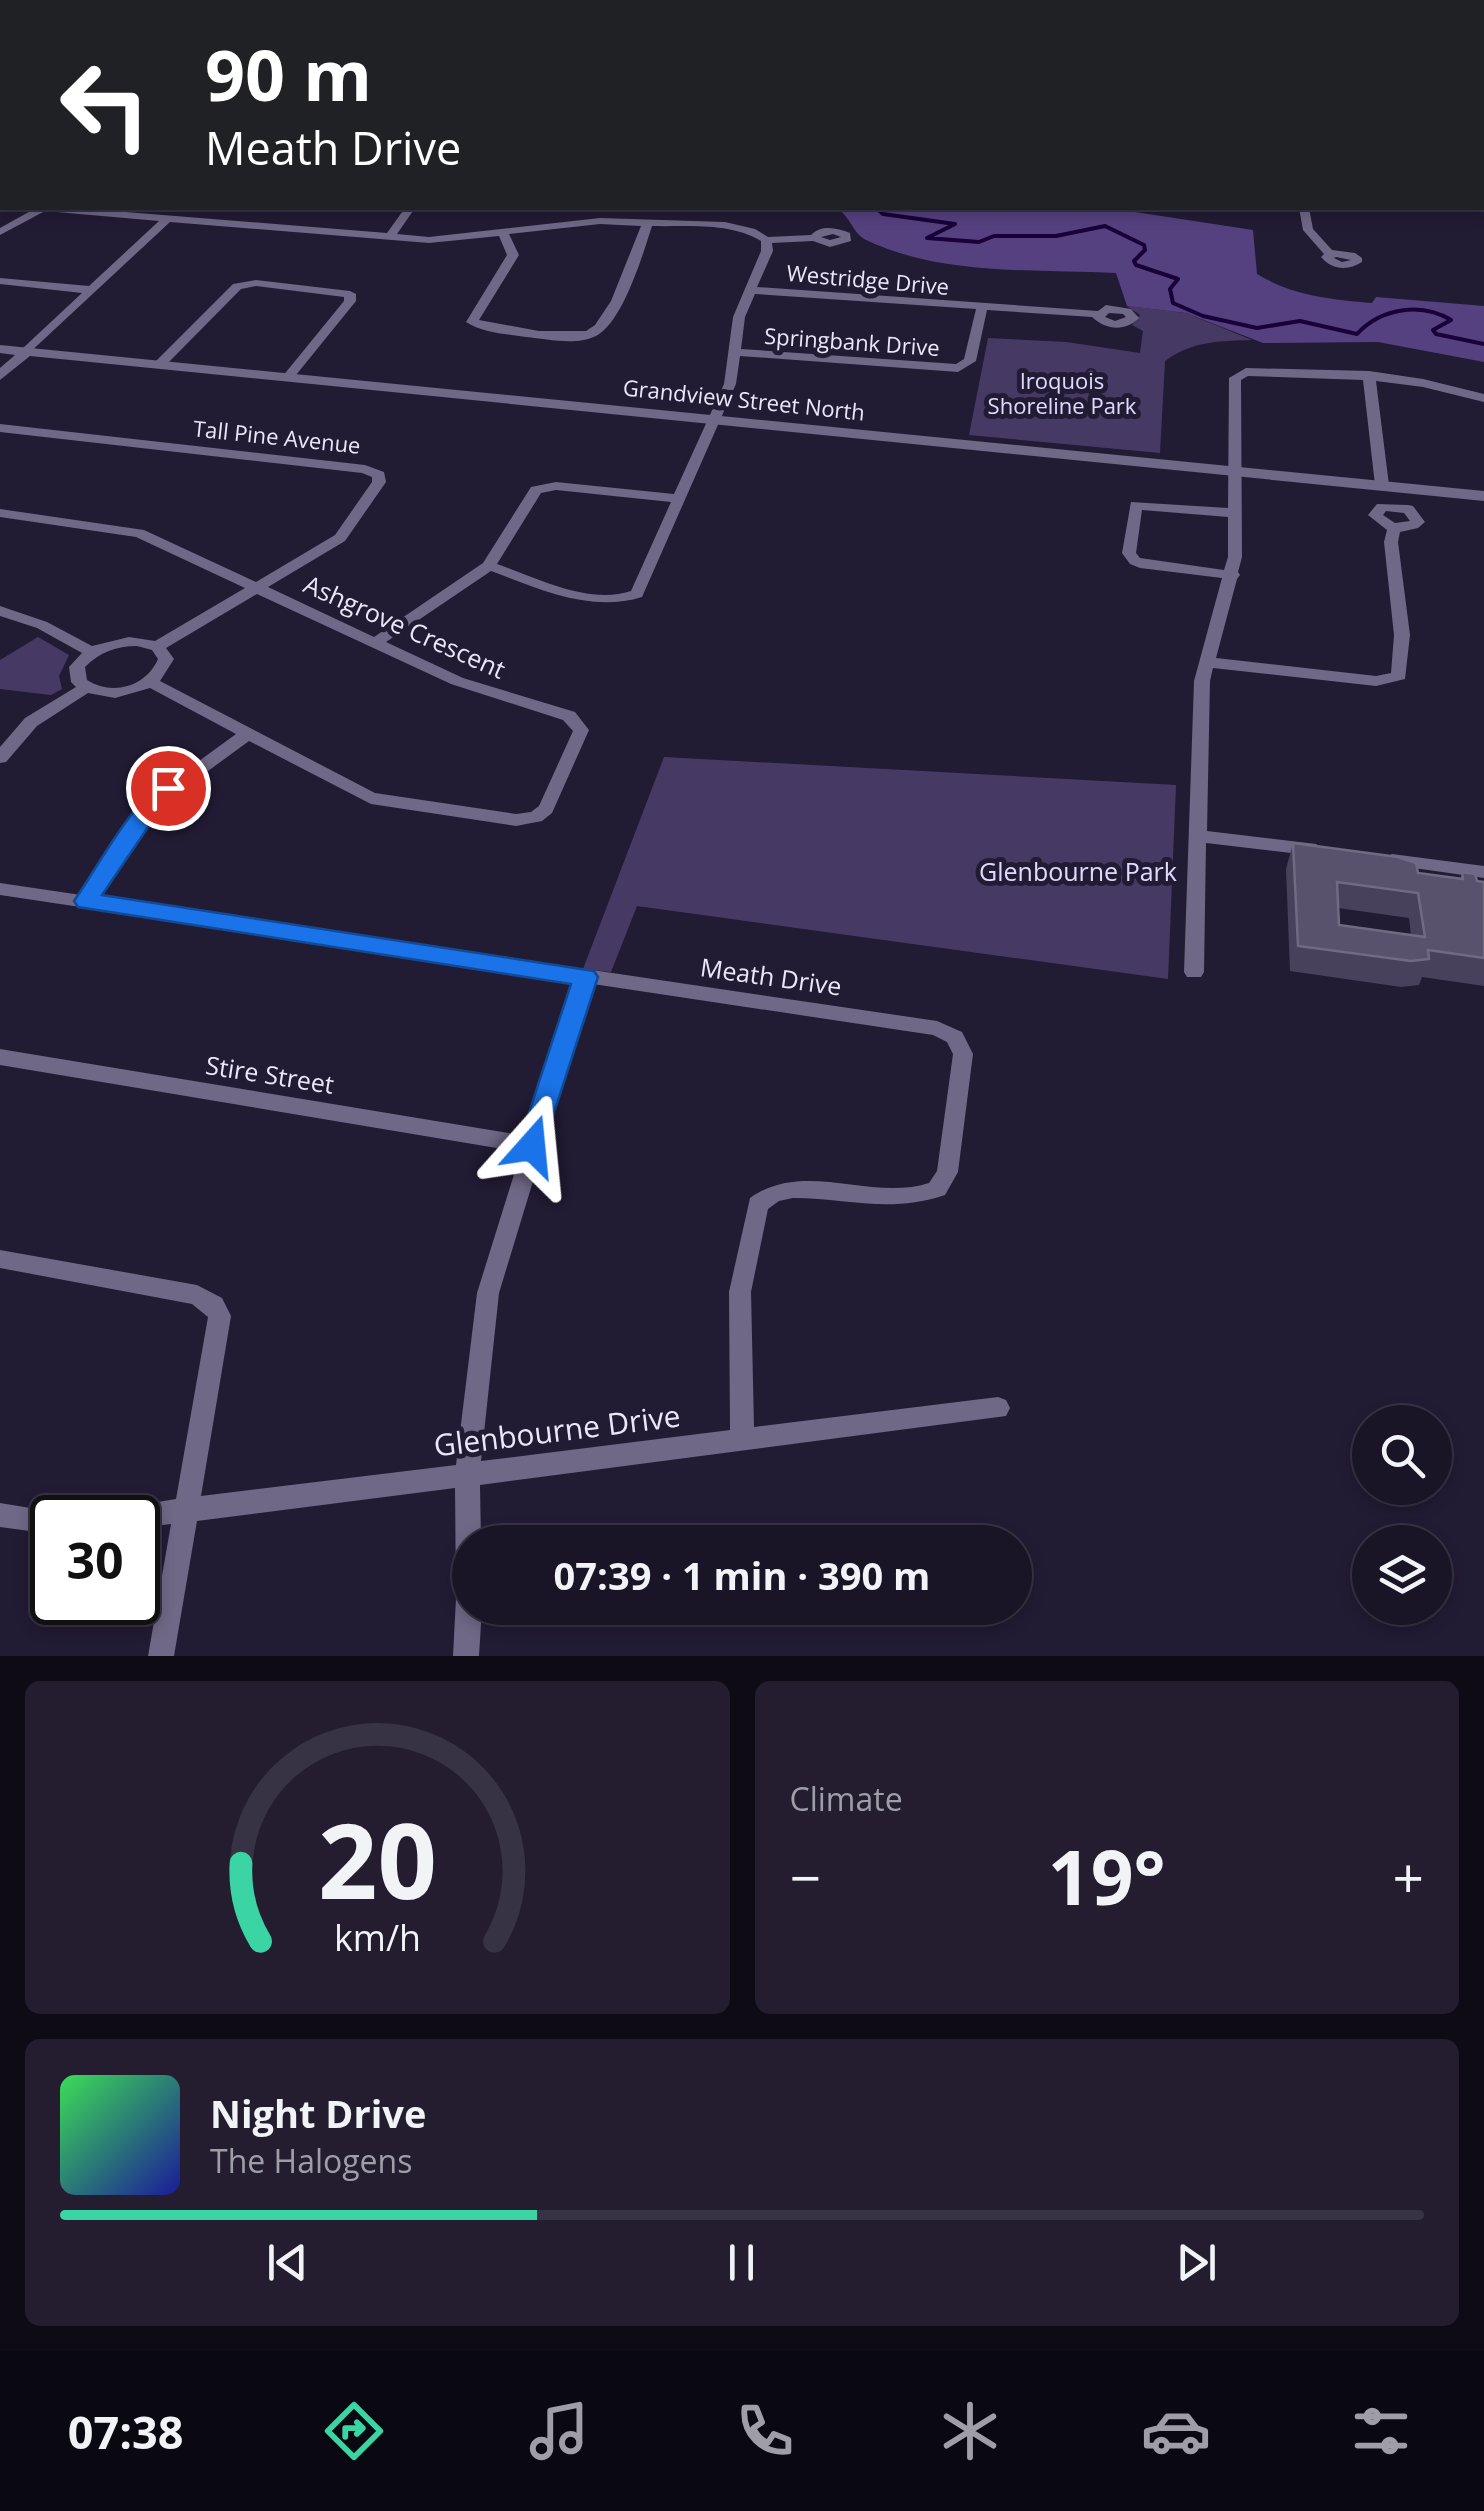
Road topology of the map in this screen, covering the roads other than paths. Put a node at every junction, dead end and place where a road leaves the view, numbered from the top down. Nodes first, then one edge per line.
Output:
1 (40, 210) edge
2 (69, 210) edge
3 (409, 210) edge
4 (1304, 210) edge
5 (168, 218) junction
6 (648, 222) junction
7 (0, 232) edge
8 (503, 233) junction
9 (390, 237) junction
10 (814, 238) dead end
11 (766, 240) junction
12 (1330, 254) dead end
13 (0, 281) edge
14 (92, 290) junction
15 (751, 290) junction
16 (982, 308) junction
17 (1098, 314) dead end
18 (0, 348) edge
19 (27, 351) junction
20 (734, 352) junction
21 (160, 364) junction
22 (1368, 375) junction
23 (0, 376) edge
24 (288, 377) junction
25 (1484, 398) edge
26 (714, 419) junction
27 (0, 428) edge
28 (1234, 471) junction
29 (1382, 485) junction
30 (1484, 496) edge
31 (679, 499) junction
32 (0, 513) edge
33 (1235, 514) junction
34 (1394, 528) dead end
35 (489, 566) junction
36 (1233, 575) junction
37 (256, 588) junction
38 (0, 611) edge
39 (375, 644) junction
40 (157, 647) junction
41 (92, 652) junction
42 (1205, 662) junction
43 (150, 682) junction
44 (85, 688) junction
45 (248, 734) junction
46 (0, 758) edge
47 (1198, 836) junction
48 (1335, 853) edge
49 (1374, 858) edge
50 (1484, 872) edge
51 (0, 888) edge
52 (86, 901) junction
53 (1194, 972) dead end
54 (586, 977) junction
55 (0, 1058) edge
56 (532, 1146) junction
57 (0, 1259) edge
58 (998, 1408) dead end
59 (742, 1442) junction
60 (467, 1474) junction
61 (188, 1509) junction
62 (160, 1513) edge
63 (0, 1516) edge
64 (30, 1519) edge
65 (161, 1656) edge
66 (466, 1656) edge

1 - 7 street
2 - 5 street
3 - 9 street
4 - 12 street
5 - 9 street
5 - 14 street
6 - 8 street
6 - 8 street
6 - 11 street
8 - 9 street
10 - 11 street
11 - 15 street
13 - 14 street
14 - 19 street
15 - 16 street, Westridge Drive
15 - 20 street
16 - 17 street, Westridge Drive
16 - 20 street, Springbank Drive
18 - 19 street, Grandview Street North
19 - 21 street, Grandview Street North
19 - 23 street
20 - 26 street
21 - 24 street, Grandview Street North
21 - 24 street
22 - 25 street
22 - 28 street
22 - 29 street
24 - 26 street, Grandview Street North
26 - 28 street, Grandview Street North
26 - 31 street
27 - 37 street, Tall Pine Avenue
28 - 29 street, Grandview Street North
28 - 33 street
29 - 30 street, Grandview Street North
31 - 35 street
31 - 35 street
32 - 37 street, Ashgrove Crescent
33 - 36 street
33 - 36 street
34 - 42 street
35 - 39 street
36 - 42 street
37 - 39 street, Ashgrove Crescent
37 - 40 street, Tall Pine Avenue
38 - 41 street
39 - 45 street, Ashgrove Crescent
40 - 41 street
40 - 43 street
41 - 44 street
42 - 47 street
43 - 44 street
43 - 45 street, Ashgrove Crescent
44 - 46 street
45 - 52 street
47 - 48 street
47 - 53 street
49 - 50 street
51 - 52 street, Meath Drive
52 - 54 street, Meath Drive
54 - 56 street
54 - 59 street, Meath Drive
55 - 56 street, Stire Street
56 - 60 street
57 - 61 street
58 - 59 street, Glenbourne Drive
59 - 60 street, Glenbourne Drive
60 - 61 street, Glenbourne Drive
60 - 66 street
61 - 62 street, Glenbourne Drive
61 - 65 street
63 - 64 street

